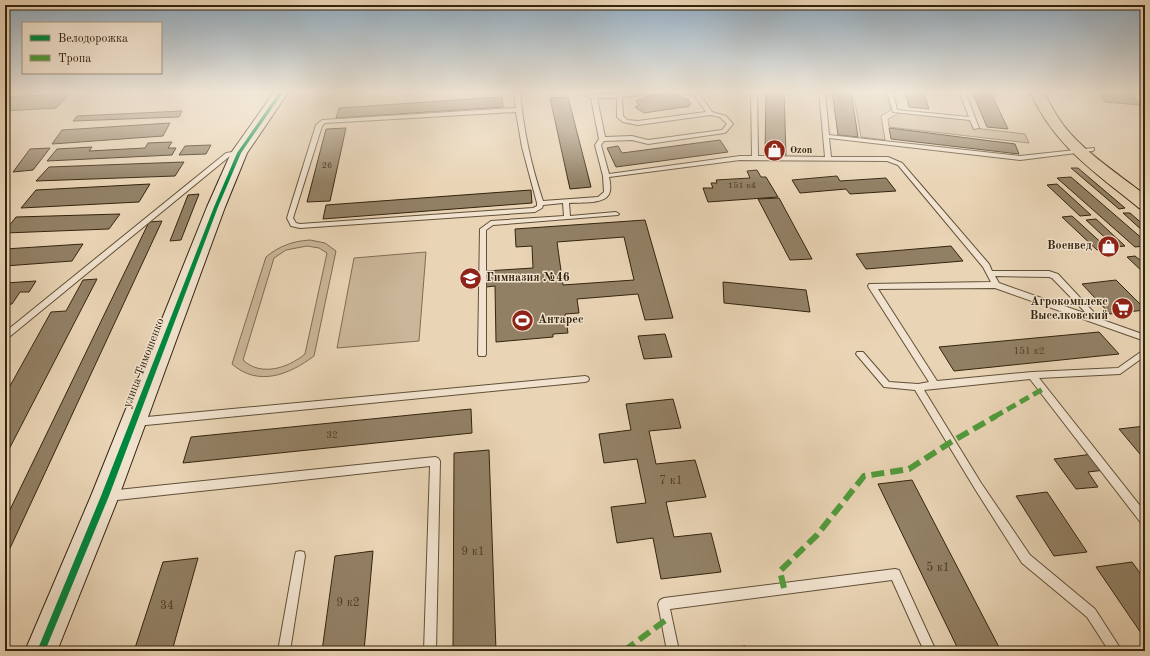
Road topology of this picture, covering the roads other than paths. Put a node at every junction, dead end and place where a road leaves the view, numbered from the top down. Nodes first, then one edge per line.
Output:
1 (261, 122) edge
2 (323, 122) edge
3 (520, 122) edge
4 (599, 122) edge
5 (629, 122) edge
6 (648, 122) edge
7 (728, 122) edge
8 (754, 122) edge
9 (825, 122) edge
10 (974, 122) edge
11 (1054, 122) edge
12 (1065, 122) edge
13 (976, 128) dead end
14 (826, 136) junction
15 (602, 139) junction
16 (1086, 150) junction
17 (239, 153) junction
18 (755, 158) junction
19 (828, 159) junction
20 (606, 176) junction
21 (1145, 193) edge
22 (566, 201) junction
23 (540, 203) junction
24 (1145, 204) edge
25 (616, 214) dead end
26 (567, 218) junction
27 (990, 273) junction
28 (996, 285) junction
29 (1098, 321) junction
30 (5, 336) edge
31 (1145, 338) edge
32 (1145, 352) edge
33 (482, 354) dead end
34 (860, 354) dead end
35 (1032, 375) junction
36 (585, 379) dead end
37 (935, 385) junction
38 (918, 387) junction
39 (133, 422) junction
40 (105, 496) junction
41 (1145, 520) edge
42 (300, 556) dead end
43 (41, 651) edge
44 (284, 651) edge
45 (430, 651) edge
46 (674, 651) edge
47 (930, 651) edge
48 (1116, 651) edge

1 - 17 street, улица Тимошенко
2 - 23 lane
3 - 23 lane
4 - 15 lane
5 - 6 lane
7 - 15 lane
8 - 18 lane
9 - 14 lane
10 - 13 lane
11 - 16 main road
12 - 16 main road
14 - 16 lane
14 - 19 lane
15 - 20 lane
16 - 21 main road
16 - 24 main road
17 - 30 lane
17 - 39 street, улица Тимошенко
18 - 19 lane
18 - 20 lane
19 - 27 lane
20 - 22 lane
22 - 23 lane
22 - 26 lane
25 - 26 lane
26 - 33 lane
27 - 28 lane
27 - 29 lane
28 - 29 lane
28 - 37 lane
29 - 31 lane
32 - 35 lane
34 - 38 lane
35 - 37 lane
35 - 41 lane
36 - 39 lane
37 - 38 lane
38 - 48 lane
39 - 40 street, улица Тимошенко
40 - 43 street, улица Тимошенко
40 - 45 lane
42 - 44 lane
46 - 47 lane

